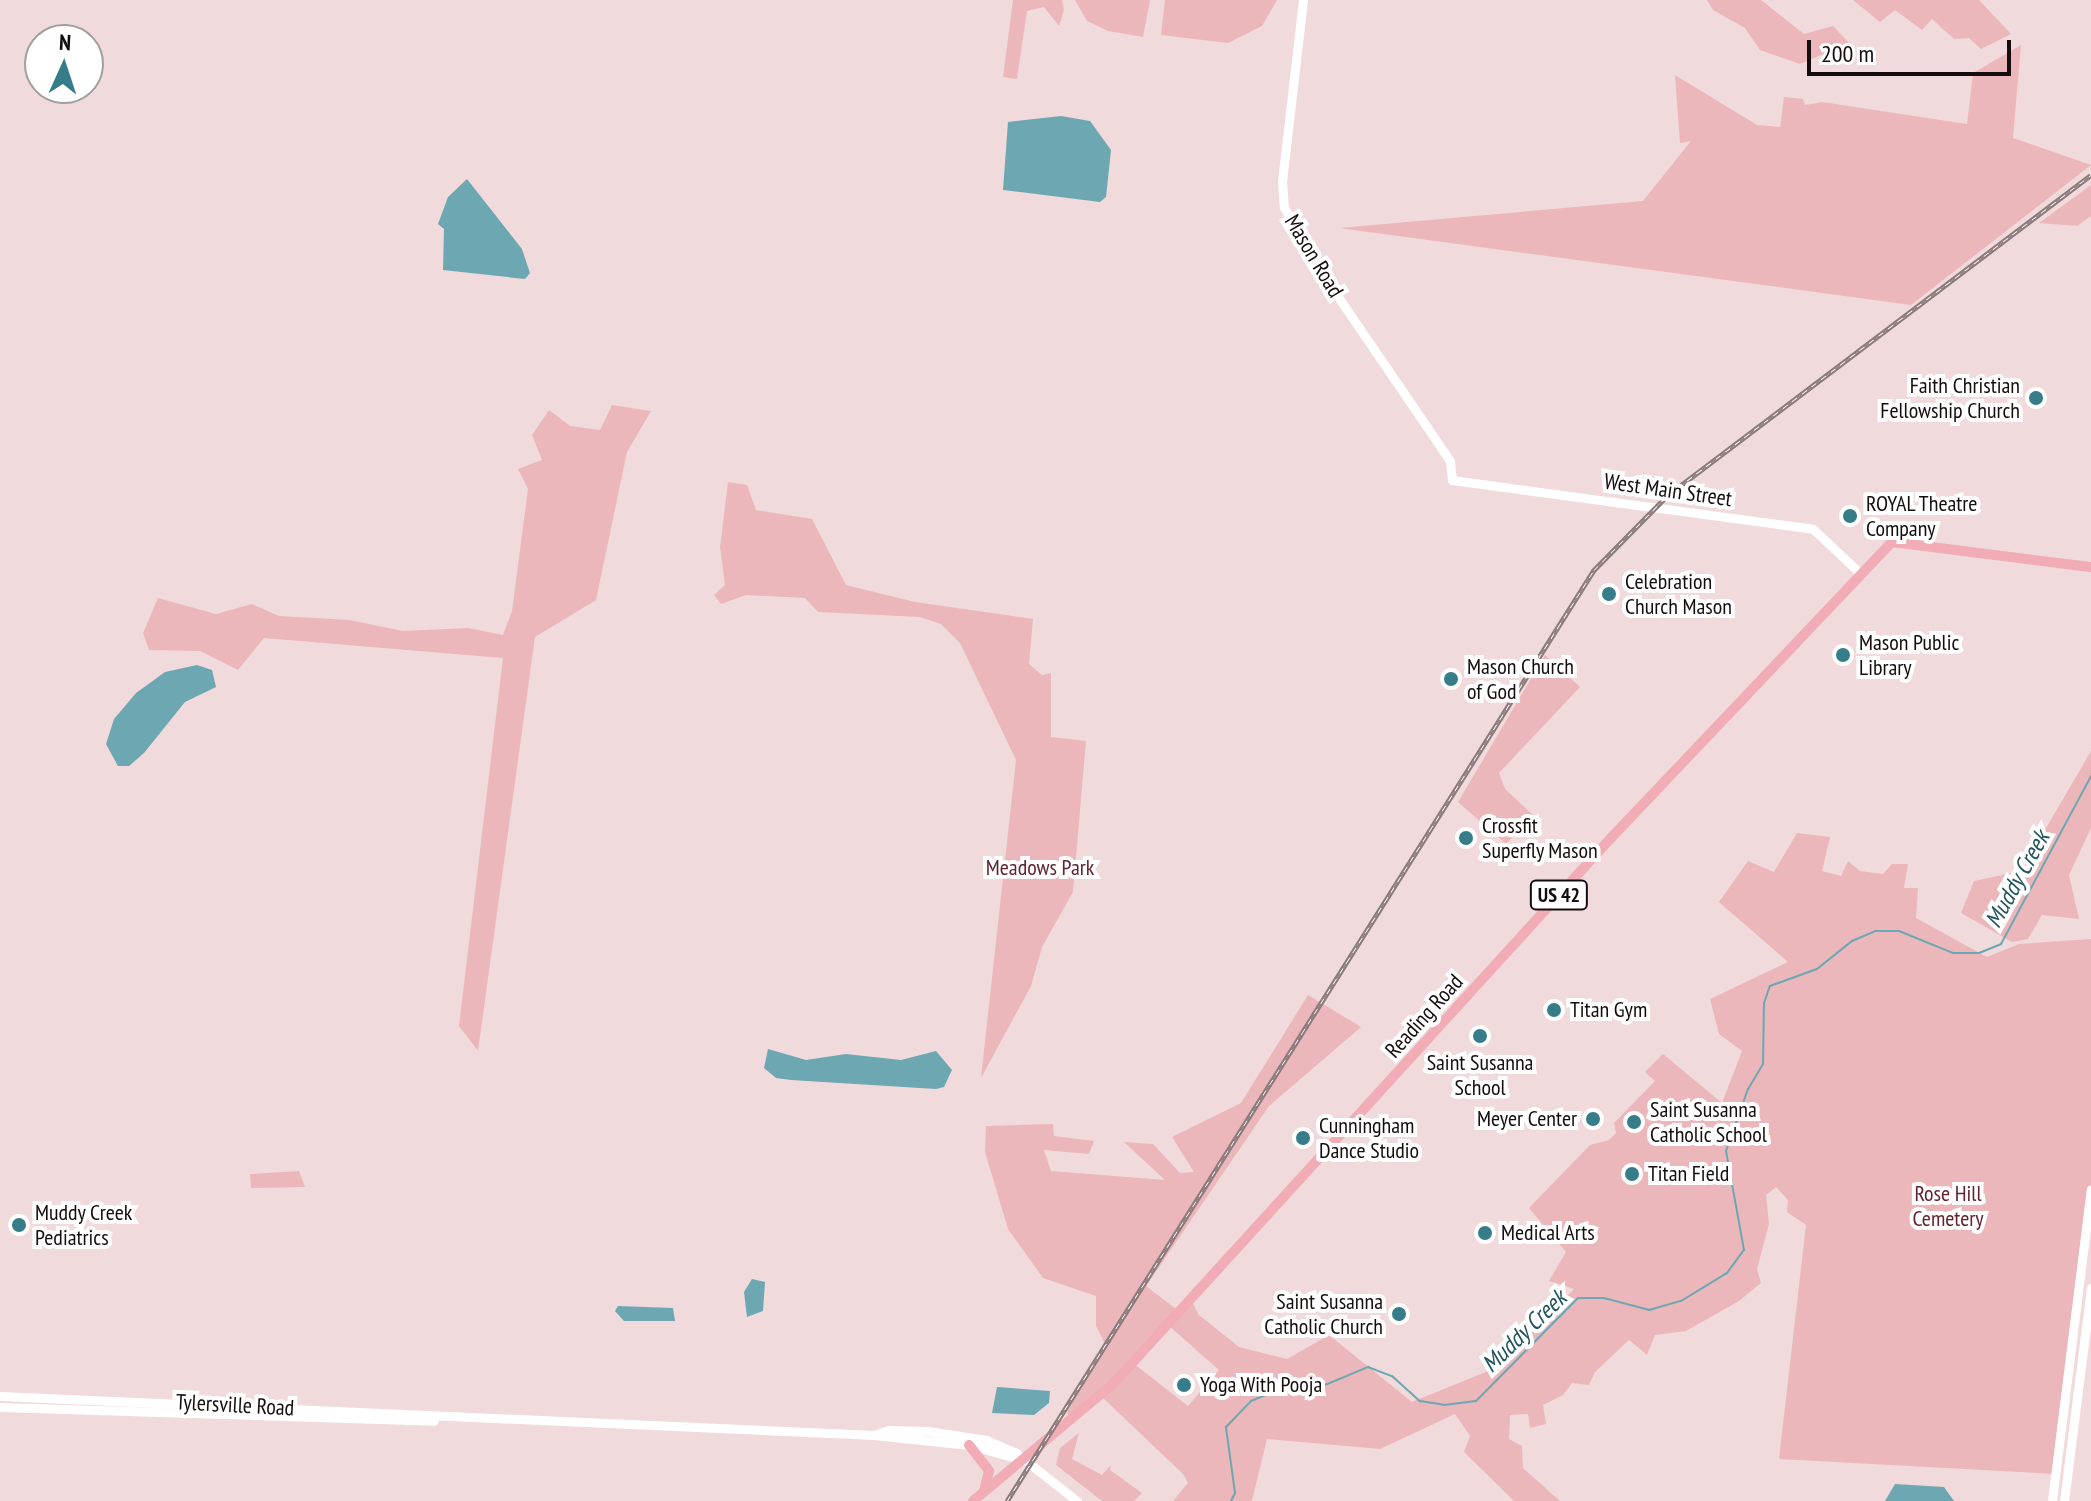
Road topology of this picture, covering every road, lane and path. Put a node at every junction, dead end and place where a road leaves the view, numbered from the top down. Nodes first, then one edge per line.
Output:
1 (1303, 0) edge
2 (1452, 480) joint
3 (2091, 567) edge
4 (1861, 574) junction
5 (2091, 1189) edge
6 (2091, 1288) edge
7 (0, 1396) edge
8 (0, 1407) edge
9 (469, 1419) junction
10 (874, 1435) junction
11 (969, 1445) junction
12 (1023, 1460) junction
13 (983, 1493) junction
14 (973, 1501) edge
15 (1077, 1501) edge
16 (2052, 1501) edge
17 (2064, 1501) edge

1 - 2 main road, Mason Road
2 - 4 main road, West Main Street
3 - 4 main road, Reading Road / US 42
4 - 12 main road, Reading Road / US 42
5 - 16 main road
6 - 17 main road
7 - 9 main road, Tylersville Road
8 - 9 main road, Tylersville Road
9 - 10 main road, Tylersville Road
10 - 11 main road, Tylersville Road
10 - 12 main road, Tylersville Road
11 - 12 main road, Tylersville Road
11 - 13 main road
12 - 13 main road, Reading Road / US 42
12 - 15 main road, Tylersville Road
13 - 14 main road, Reading Road / US 42

